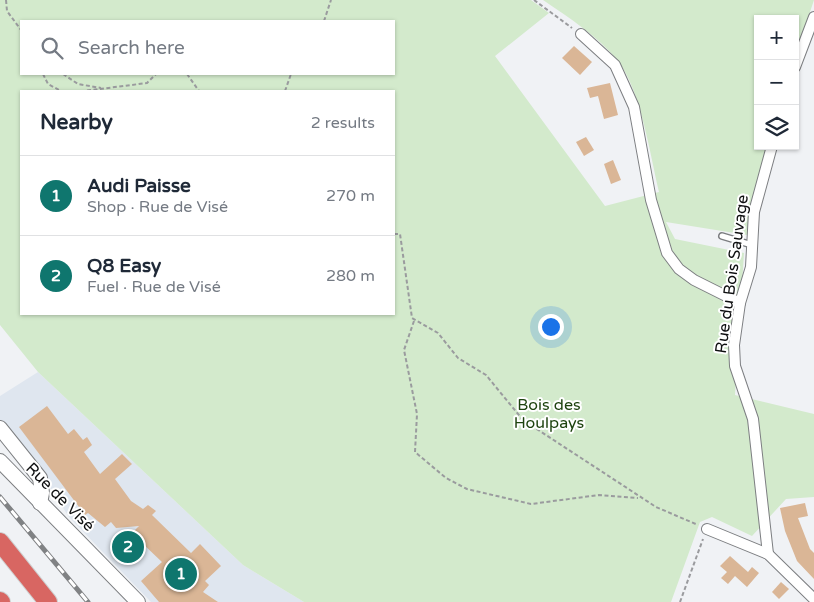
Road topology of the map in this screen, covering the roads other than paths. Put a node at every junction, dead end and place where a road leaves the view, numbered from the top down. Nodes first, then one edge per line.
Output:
1 (814, 17) edge
2 (581, 34) road end
3 (797, 60) edge
4 (771, 150) edge
5 (722, 236) dead end
6 (752, 245) junction
7 (740, 303) junction
8 (0, 428) edge
9 (0, 461) edge
10 (40, 503) junction
11 (707, 529) road end
12 (0, 542) edge
13 (768, 554) junction
14 (814, 599) edge
15 (48, 602) edge
16 (138, 602) edge

1 - 3 street
2 - 7 street
4 - 6 street, Rue du Bois Sauvage
5 - 6 lane
6 - 7 street, Rue du Bois Sauvage
7 - 13 street, Rue du Bois Sauvage
8 - 10 main road
9 - 10 main road, Rue de Visé
10 - 16 main road, Rue de Visé
11 - 13 street
12 - 15 highway
13 - 14 street

